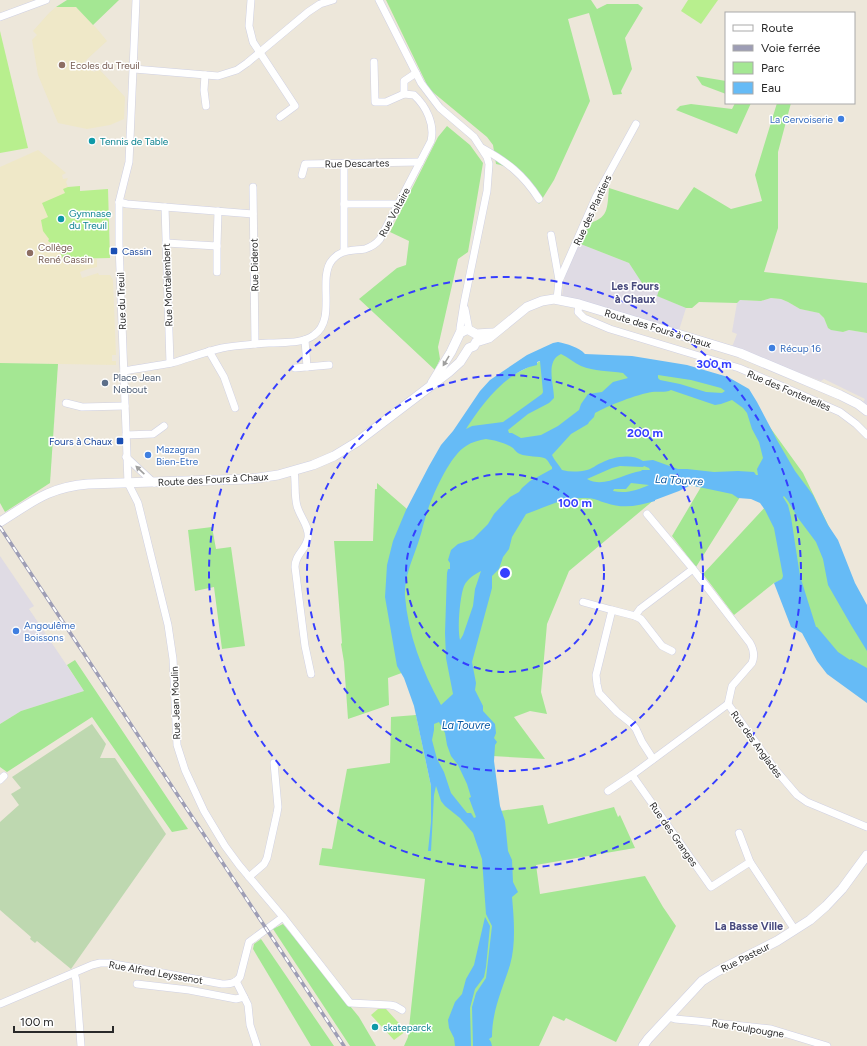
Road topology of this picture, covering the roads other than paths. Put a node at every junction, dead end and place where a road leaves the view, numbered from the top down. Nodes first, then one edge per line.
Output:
1 (46, 0) edge
2 (136, 0) edge
3 (251, 0) edge
4 (333, 0) edge
5 (379, 0) edge
6 (0, 17) edge
7 (260, 52) junction
8 (374, 62) dead end
9 (134, 70) junction
10 (416, 73) junction
11 (204, 75) junction
12 (404, 94) junction
13 (206, 106) dead end
14 (280, 117) dead end
15 (636, 124) dead end
16 (482, 148) junction
17 (420, 162) junction
18 (344, 163) junction
19 (302, 175) dead end
20 (253, 186) dead end
21 (539, 199) dead end
22 (119, 202) junction
23 (344, 204) junction
24 (398, 204) junction
25 (164, 207) junction
26 (218, 211) junction
27 (253, 214) junction
28 (551, 235) dead end
29 (166, 243) junction
30 (217, 246) junction
31 (344, 251) junction
32 (217, 272) dead end
33 (559, 281) junction
34 (557, 299) junction
35 (579, 304) junction
36 (468, 338) junction
37 (305, 340) junction
38 (255, 344) junction
39 (209, 351) junction
40 (170, 363) junction
41 (329, 365) dead end
42 (307, 367) junction
43 (295, 368) dead end
44 (124, 371) junction
45 (432, 384) junction
46 (66, 404) dead end
47 (125, 406) junction
48 (235, 408) dead end
49 (867, 411) edge
50 (164, 426) dead end
51 (126, 435) junction
52 (867, 435) edge
53 (126, 457) junction
54 (294, 471) junction
55 (128, 483) junction
56 (154, 483) junction
57 (647, 514) dead end
58 (0, 522) edge
59 (692, 568) junction
60 (583, 602) dead end
61 (612, 610) junction
62 (635, 616) junction
63 (672, 651) dead end
64 (311, 674) dead end
65 (728, 704) junction
66 (654, 760) junction
67 (274, 763) dead end
68 (632, 775) junction
69 (608, 791) dead end
70 (867, 826) edge
71 (739, 833) dead end
72 (867, 855) edge
73 (750, 862) junction
74 (249, 877) junction
75 (283, 917) junction
76 (795, 930) junction
77 (74, 973) junction
78 (236, 981) junction
79 (136, 984) dead end
80 (244, 997) junction
81 (0, 1004) edge
82 (402, 1010) dead end
83 (668, 1017) junction
84 (81, 1046) edge
85 (257, 1046) edge
86 (643, 1046) edge
87 (827, 1046) edge

1 - 6 street
2 - 9 street, Rue du Treuil
3 - 7 street
4 - 7 street
5 - 10 street
7 - 11 street
7 - 14 street
8 - 12 street
9 - 11 street
9 - 22 street, Rue du Treuil
10 - 12 street
10 - 16 street
11 - 13 street
12 - 17 street, Rue Voltaire
15 - 33 street, Rue des Plantiers
16 - 21 street
16 - 36 street
17 - 18 street, Rue Descartes
17 - 24 street, Rue Voltaire
18 - 19 street, Rue Descartes
18 - 23 street
20 - 27 street, Rue Diderot
22 - 25 street
22 - 44 street, Rue du Treuil
23 - 24 street
23 - 31 street
24 - 31 street, Rue Voltaire
25 - 26 street
25 - 29 street, Rue Montalembert
26 - 27 street
26 - 30 street
27 - 38 street, Rue Diderot
28 - 33 street
29 - 30 street
29 - 40 street, Rue Montalembert
30 - 32 street
31 - 37 street
33 - 34 street, Rue des Plantiers
34 - 35 street, Route des Fours à Chaux
34 - 36 street, Route des Fours à Chaux
35 - 49 street, Route des Fours à Chaux
35 - 52 street, Rue des Fontenelles
36 -> 45 street, Route des Fours à Chaux
36 - 45 street, Route des Fours à Chaux
37 - 38 street
37 - 42 street
38 - 39 street
39 - 40 street
39 - 48 street
40 - 44 street
41 - 42 street
42 - 43 street
44 - 47 street, Rue du Treuil
45 - 54 street, Route des Fours à Chaux
46 - 47 street
47 - 51 street, Rue du Treuil
50 - 51 street
51 - 53 street, Rue du Treuil
53 - 55 street, Rue du Treuil
56 -> 53 street
54 - 56 street, Route des Fours à Chaux
54 - 64 street
55 - 56 street, Route des Fours à Chaux
55 - 58 street, Route des Fours à Chaux
55 - 74 street, Rue Jean Moulin
57 - 59 street, Rue des Anglades
59 - 62 street
59 - 65 street, Rue des Anglades
60 - 61 street
61 - 62 street
61 - 66 street
62 - 63 street
65 - 66 street
65 - 70 street, Rue des Anglades
66 - 68 street
67 - 74 street
68 - 69 street
68 - 73 street, Rue des Granges
71 - 73 street
72 - 76 street, Rue Pasteur
73 - 76 street
74 - 75 street, Rue Jean Moulin
75 - 78 street
75 - 82 street, Rue Jean Moulin
76 - 83 street, Rue Pasteur
77 - 78 street, Rue Alfred Leyssenot
77 - 81 street, Rue Alfred Leyssenot
77 - 84 street
78 - 80 street
79 - 80 street
80 - 85 street
83 - 86 street, Rue Pasteur
83 - 87 street, Rue Foulpougne

